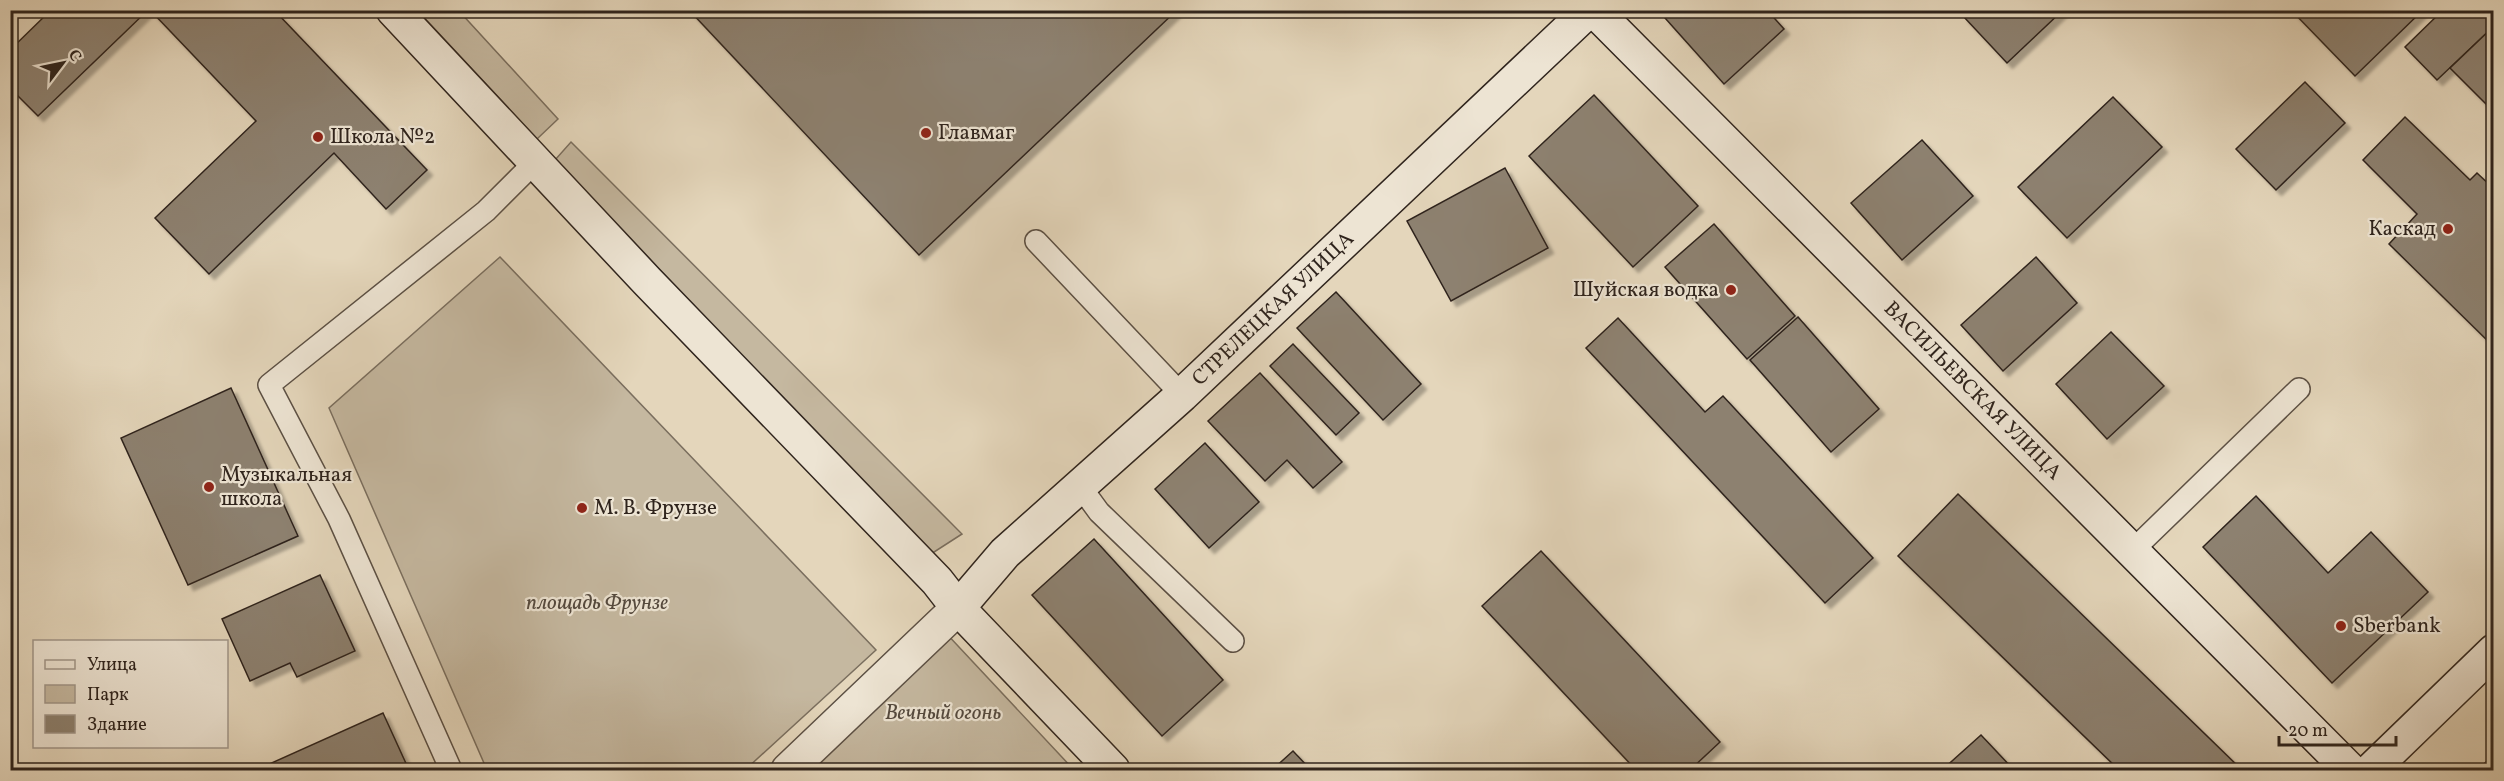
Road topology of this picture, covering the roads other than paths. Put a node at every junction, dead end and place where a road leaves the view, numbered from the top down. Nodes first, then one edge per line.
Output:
1 (393, 10) edge
2 (1589, 10) edge
3 (1594, 10) edge
4 (535, 162) junction
5 (1036, 241) dead end
6 (2299, 389) dead end
7 (1182, 395) junction
8 (1080, 486) junction
9 (2132, 551) junction
10 (958, 608) junction
11 (1233, 641) dead end
12 (2493, 651) edge
13 (451, 771) edge
14 (788, 771) edge
15 (1113, 771) edge
16 (2350, 771) edge
17 (2371, 771) edge

1 - 4 street
2 - 7 street, СТРЕЛЕЦКАЯ УЛИЦА
3 - 9 street, ВАСИЛЬЕВСКАЯ УЛИЦА
4 - 10 street
4 - 13 lane
5 - 7 lane
6 - 9 lane
7 - 8 street, СТРЕЛЕЦКАЯ УЛИЦА
8 - 10 street, СТРЕЛЕЦКАЯ УЛИЦА
8 - 11 lane
9 - 16 street, ВАСИЛЬЕВСКАЯ УЛИЦА
10 - 14 street, СТРЕЛЕЦКАЯ УЛИЦА
10 - 15 street
12 - 17 street

